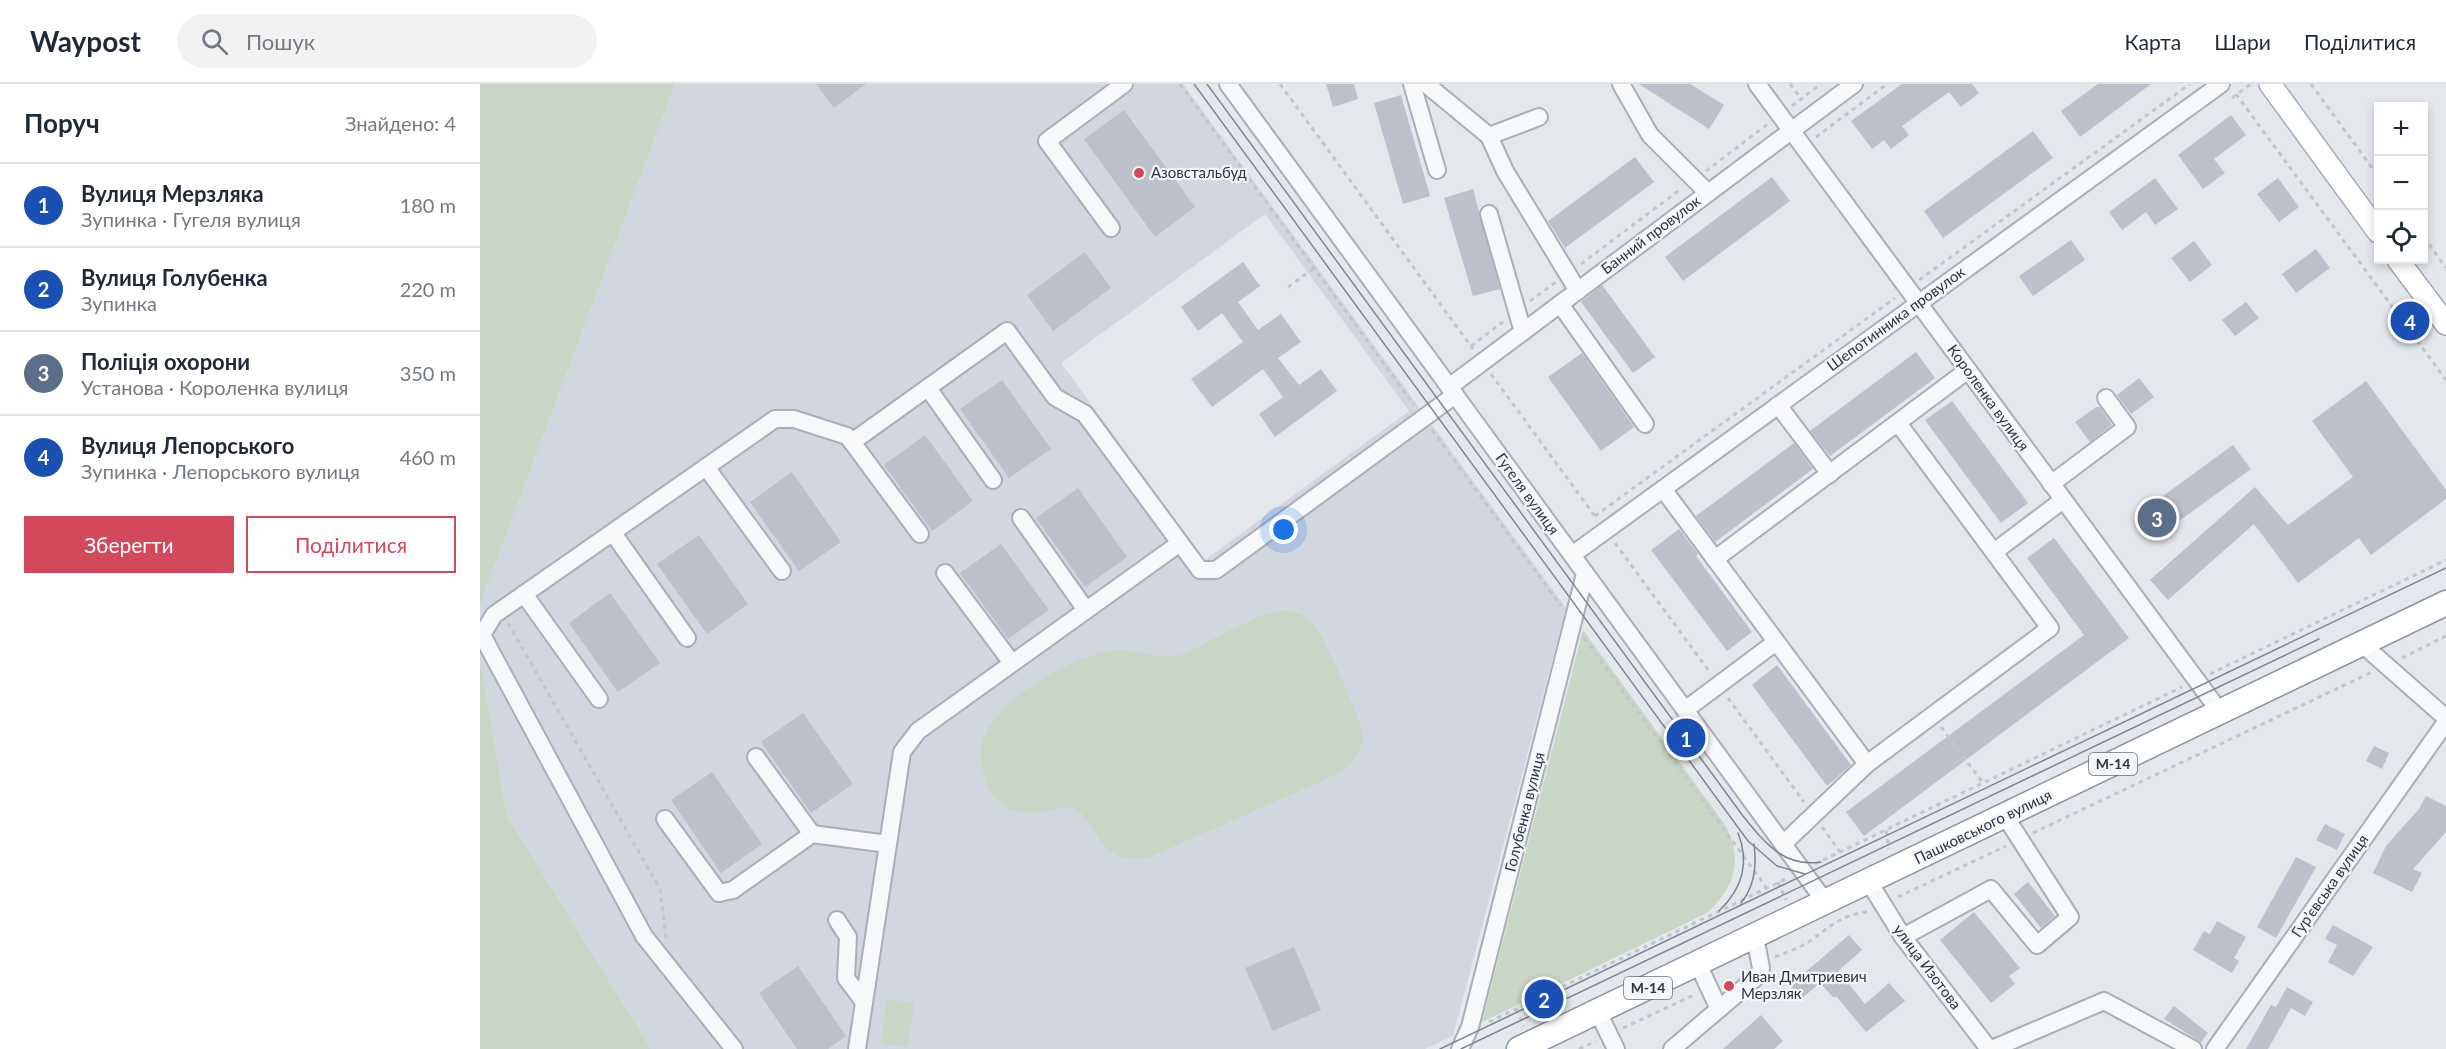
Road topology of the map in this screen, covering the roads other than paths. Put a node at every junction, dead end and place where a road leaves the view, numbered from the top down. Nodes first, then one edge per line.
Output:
1 (1124, 84) edge
2 (1228, 84) edge
3 (1412, 84) edge
4 (1426, 84) edge
5 (1621, 84) edge
6 (1757, 84) edge
7 (1854, 84) edge
8 (2221, 84) edge
9 (2270, 84) edge
10 (1539, 117) dead end
11 (1791, 131) junction
12 (1489, 136) junction
13 (1437, 170) dead end
14 (1708, 193) junction
15 (1489, 214) dead end
16 (2374, 225) edge
17 (1111, 228) dead end
18 (2401, 264) edge
19 (1578, 291) junction
20 (1918, 303) junction
21 (1560, 304) junction
22 (2446, 324) edge
23 (1523, 332) junction
24 (1968, 370) junction
25 (928, 388) junction
26 (1452, 391) junction
27 (2106, 398) dead end
28 (1778, 405) junction
29 (1898, 423) junction
30 (1645, 424) dead end
31 (852, 442) junction
32 (706, 467) junction
33 (1830, 474) junction
34 (993, 480) dead end
35 (2051, 483) junction
36 (1663, 489) junction
37 (2063, 500) junction
38 (1021, 518) dead end
39 (613, 533) junction
40 (920, 534) dead end
41 (1180, 543) junction
42 (1994, 552) junction
43 (1572, 555) junction
44 (1715, 559) junction
45 (782, 571) dead end
46 (945, 573) dead end
47 (1585, 574) junction
48 (524, 594) junction
49 (2446, 603) edge
50 (1086, 610) junction
51 (687, 638) dead end
52 (1776, 642) junction
53 (2362, 644) junction
54 (1012, 663) junction
55 (598, 699) dead end
56 (1685, 710) junction
57 (2220, 712) junction
58 (2446, 720) edge
59 (756, 757) dead end
60 (1867, 764) junction
61 (2005, 816) junction
62 (666, 819) dead end
63 (812, 834) junction
64 (888, 844) junction
65 (1783, 844) junction
66 (1869, 882) junction
67 (1826, 903) junction
68 (837, 920) dead end
69 (1755, 937) junction
70 (1903, 937) junction
71 (1698, 964) junction
72 (864, 1002) junction
73 (1719, 1009) junction
74 (1598, 1012) junction
75 (734, 1049) edge
76 (857, 1049) edge
77 (1460, 1049) edge
78 (1519, 1049) edge
79 (1616, 1049) edge
80 (1672, 1049) edge
81 (1991, 1049) edge
82 (2193, 1049) edge
83 (2215, 1049) edge

1 - 17 street
2 - 26 street, Гугеля вулиця
3 - 13 street
4 - 12 street
5 - 14 street
6 - 11 street, Короленка вулиця
7 - 11 street, Банний провулок
8 - 20 street, Шепотинника провулок
9 - 16 main road
10 - 12 street
11 - 14 street, Банний провулок
11 - 20 street, Короленка вулиця
12 - 19 street
14 - 19 street, Банний провулок
15 - 23 street
18 - 22 main road
19 - 21 street, Банний провулок
20 - 24 street, Короленка вулиця
20 - 28 street, Шепотинника провулок
21 - 23 street, Банний провулок
21 - 30 street
23 - 26 street, Банний провулок
24 - 29 street
24 - 35 street, Короленка вулиця
25 - 31 street
25 - 34 street
25 - 41 street
26 - 41 street, Банний провулок
26 - 43 street, Гугеля вулиця
27 - 35 street
28 - 33 street
28 - 36 street, Шепотинника провулок
29 - 33 street
29 - 42 street
31 - 32 street
31 - 40 street
32 - 39 street
32 - 45 street
33 - 44 street
35 - 37 street, Короленка вулиця
36 - 43 street, Шепотинника провулок
36 - 44 street
37 - 42 street
37 - 57 street, Короленка вулиця
38 - 50 street
39 - 48 street
39 - 51 street
41 - 50 street
42 - 60 street
43 - 47 street, Гугеля вулиця
44 - 52 street
46 - 54 street
47 - 56 street, Гугеля вулиця
47 - 77 street, Голубенка вулиця
48 - 55 street
48 - 75 street
49 - 53 highway, Пашковського вулиця / М-14
50 - 54 street
52 - 56 street
52 - 60 street
53 - 57 highway, Пашковського вулиця / М-14
53 - 58 street
54 - 64 street
56 - 65 street, Гугеля вулиця
57 - 61 highway, Пашковського вулиця / М-14
58 - 83 street, Гур’євська вулиця
59 - 63 street
60 - 65 street
61 - 66 highway, Пашковського вулиця / М-14
61 - 70 street
62 - 63 street
63 - 64 street
64 - 72 street
65 - 67 street, Гугеля вулиця
66 - 67 highway, Пашковського вулиця / М-14
66 - 70 street, улица Изотова
67 - 69 highway, Пашковського вулиця / М-14
68 - 72 street
69 - 71 highway, Пашковського вулиця / М-14
69 - 73 street
70 - 81 street, улица Изотова
71 - 73 street
71 - 74 highway, Пашковського вулиця / М-14
72 - 76 street
73 - 80 street
74 - 78 highway, Пашковського вулиця / М-14
74 - 79 street
81 - 82 street, улица Изотова

